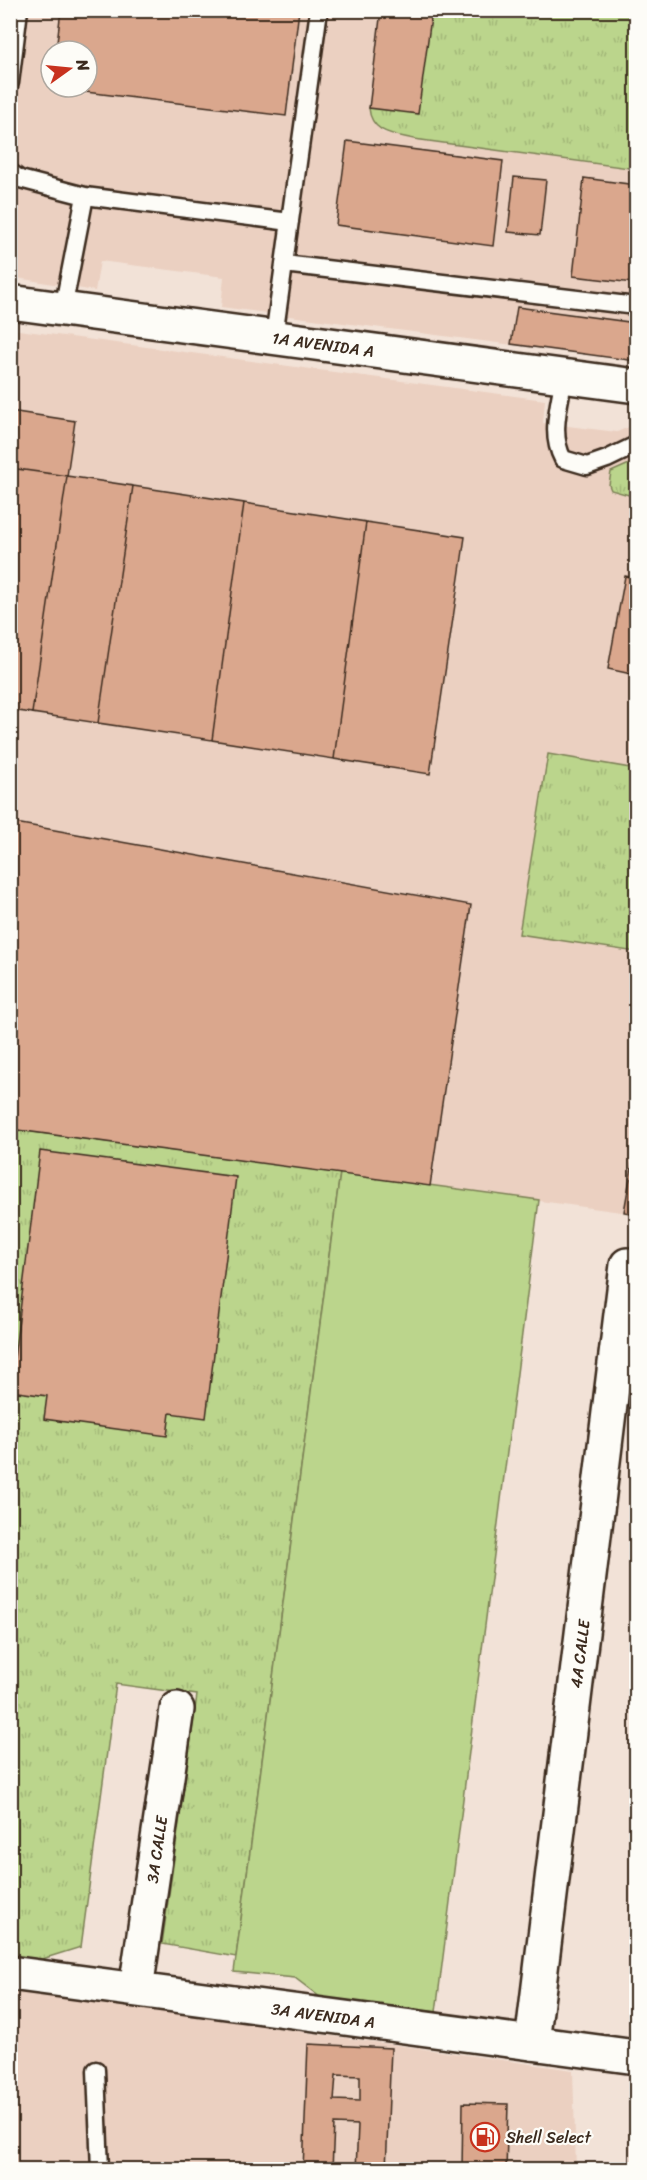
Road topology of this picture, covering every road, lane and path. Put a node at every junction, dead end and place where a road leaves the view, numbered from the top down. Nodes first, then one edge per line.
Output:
1 (19, 10) edge
2 (320, 10) edge
3 (10, 83) edge
4 (10, 172) edge
5 (85, 196) junction
6 (290, 222) junction
7 (284, 264) junction
8 (10, 302) edge
9 (636, 306) edge
10 (63, 309) junction
11 (274, 337) junction
12 (564, 376) junction
13 (636, 386) edge
14 (636, 445) edge
15 (627, 1265) dead end
16 (177, 1709) dead end
17 (10, 1973) edge
18 (136, 1989) junction
19 (532, 2043) junction
20 (636, 2057) edge
21 (96, 2070) dead end
22 (100, 2169) edge

1 - 3 lane
2 - 6 lane
4 - 5 lane
5 - 6 lane
5 - 10 lane
6 - 7 lane
7 - 9 lane
7 - 11 lane
8 - 10 street, 1A AVENIDA A
10 - 11 street, 1A AVENIDA A
11 - 12 street, 1A AVENIDA A
12 - 13 street, 1A AVENIDA A
12 - 14 lane
15 - 19 street, 4A CALLE
16 - 18 street, 3A CALLE
17 - 18 street, 3A AVENIDA A
18 - 19 street, 3A AVENIDA A
19 - 20 street, 3A AVENIDA A
21 - 22 lane

